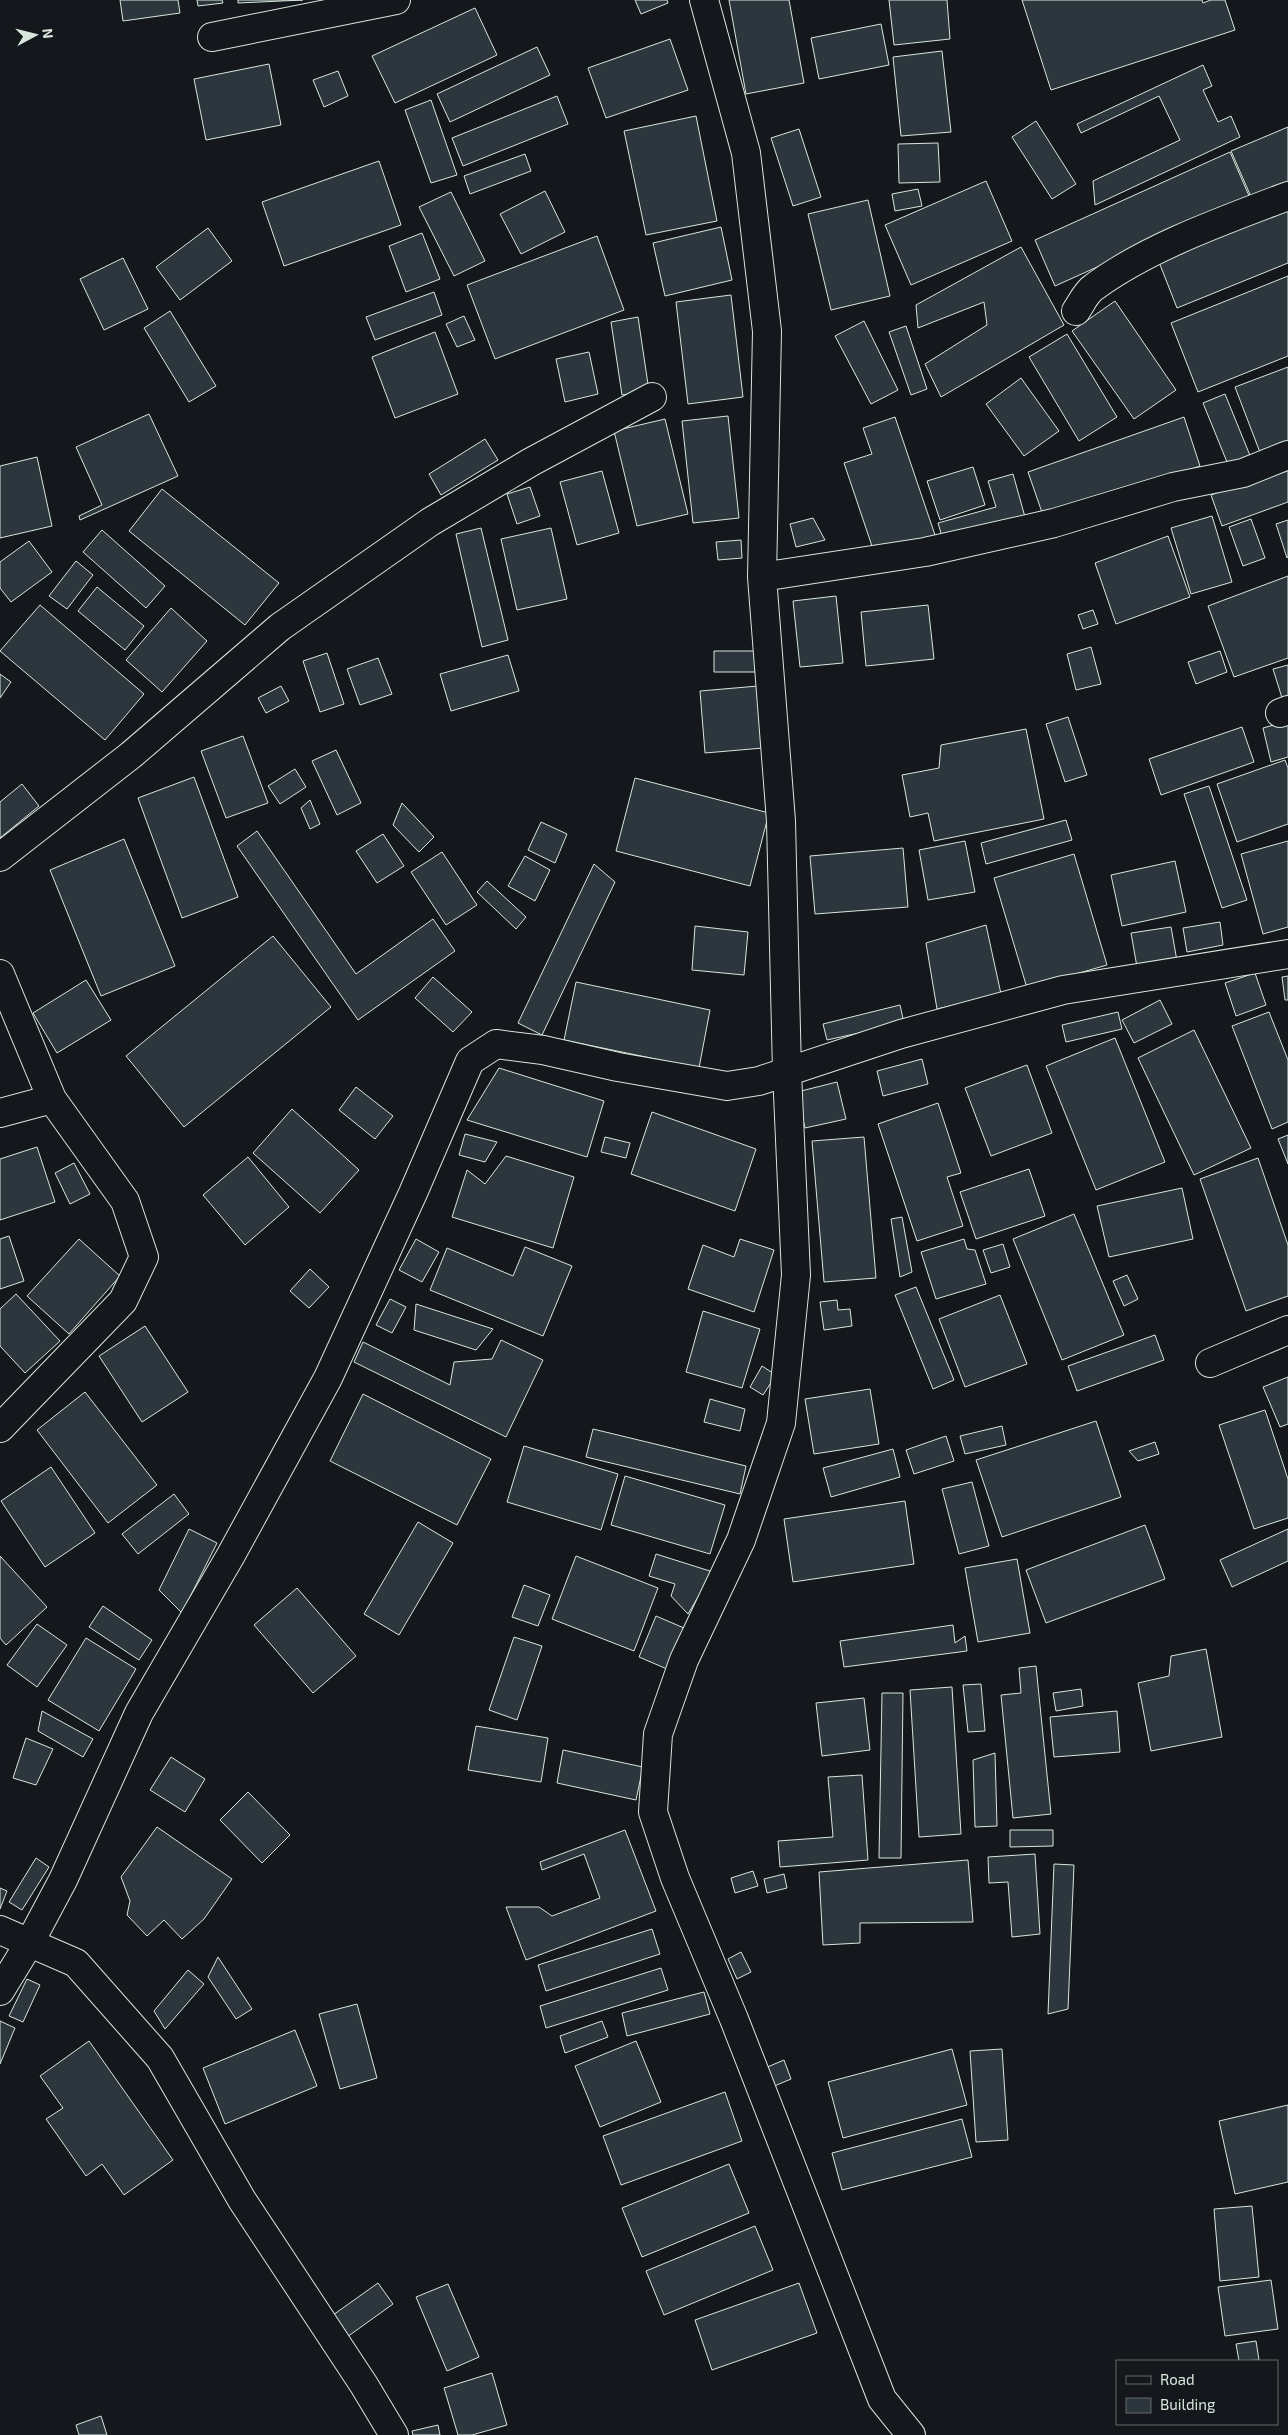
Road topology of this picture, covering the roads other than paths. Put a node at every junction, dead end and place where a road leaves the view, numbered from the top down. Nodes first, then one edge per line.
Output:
1 (396, 0) edge
2 (704, 0) edge
3 (212, 37) dead end
4 (1288, 196) edge
5 (1076, 311) dead end
6 (652, 397) dead end
7 (1288, 455) edge
8 (762, 578) junction
9 (0, 857) edge
10 (1288, 954) edge
11 (0, 974) edge
12 (787, 1072) junction
13 (52, 1099) junction
14 (0, 1113) edge
15 (1288, 1330) edge
16 (1210, 1363) dead end
17 (0, 1428) edge
18 (0, 1930) edge
19 (30, 1942) junction
20 (0, 1991) edge
21 (394, 2435) edge
22 (911, 2435) edge

1 - 3 street
2 - 8 street
4 - 5 street
6 - 9 street
7 - 8 street
8 - 12 street
10 - 12 street
11 - 13 street
12 - 19 street
12 - 22 street
13 - 14 street
13 - 17 street
15 - 16 street
18 - 19 street
19 - 20 street
19 - 21 street

